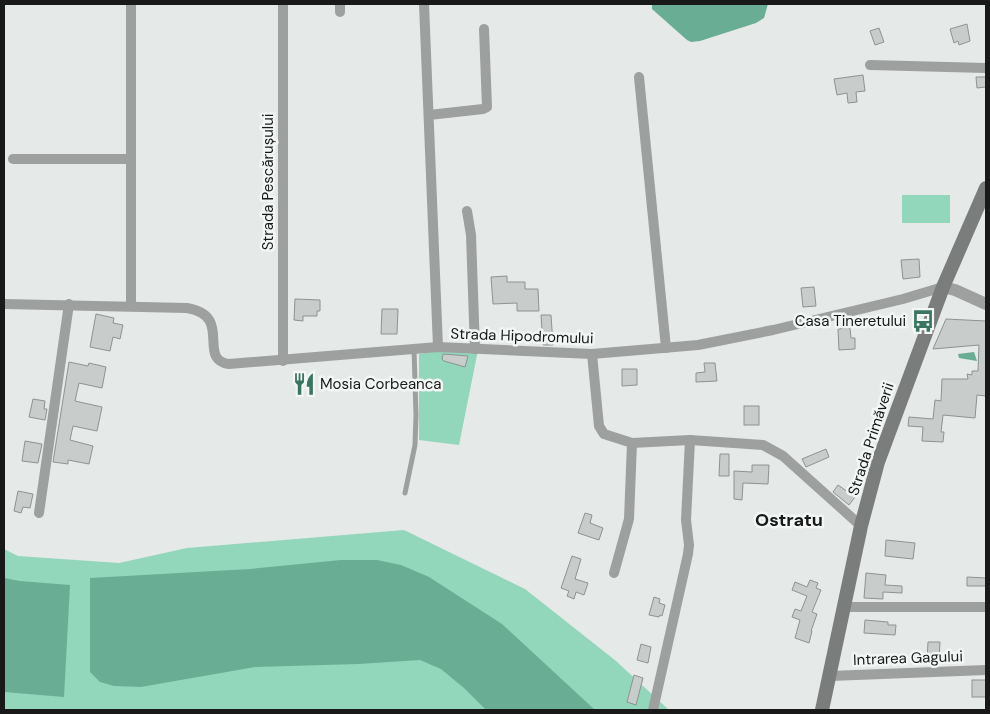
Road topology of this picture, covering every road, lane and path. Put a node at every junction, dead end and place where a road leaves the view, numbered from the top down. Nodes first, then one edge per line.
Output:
1 (132, 4) edge
2 (283, 4) edge
3 (424, 4) edge
4 (484, 29) dead end
5 (870, 65) dead end
6 (986, 68) edge
7 (639, 77) dead end
8 (429, 115) junction
9 (13, 159) dead end
10 (131, 159) junction
11 (986, 188) edge
12 (467, 212) dead end
13 (943, 287) junction
14 (4, 304) edge
15 (68, 304) junction
16 (986, 304) edge
17 (131, 306) junction
18 (438, 347) junction
19 (666, 348) junction
20 (475, 349) junction
21 (414, 350) junction
22 (592, 354) junction
23 (283, 361) junction
24 (690, 440) junction
25 (632, 442) junction
26 (405, 494) dead end
27 (39, 513) dead end
28 (861, 526) junction
29 (614, 573) dead end
30 (844, 607) junction
31 (986, 607) edge
32 (986, 670) edge
33 (830, 676) junction
34 (653, 710) edge
35 (822, 710) edge

1 - 10 street
2 - 23 street, Strada Pescărușului
3 - 8 street
4 - 8 street
5 - 6 street
7 - 19 street
8 - 18 street
9 - 10 street
10 - 17 street
11 - 13 main road, Strada Primăverii
12 - 20 street
13 - 16 street
13 - 19 street, Strada Hipodromului
13 - 28 main road, Strada Primăverii
14 - 15 street
15 - 17 street
15 - 27 street
17 - 23 street, Strada Hipodromului
18 - 20 street, Strada Hipodromului
18 - 21 street, Strada Hipodromului
19 - 22 street, Strada Hipodromului
20 - 22 street, Strada Hipodromului
21 - 23 street, Strada Hipodromului
21 - 26 lane
22 - 25 street
24 - 25 street
24 - 28 street
24 - 34 street
25 - 29 street
28 - 30 main road, Strada Primăverii
30 - 31 street
30 - 33 main road, Strada Primăverii
32 - 33 street, Intrarea Gagului
33 - 35 main road, Strada Primăverii

